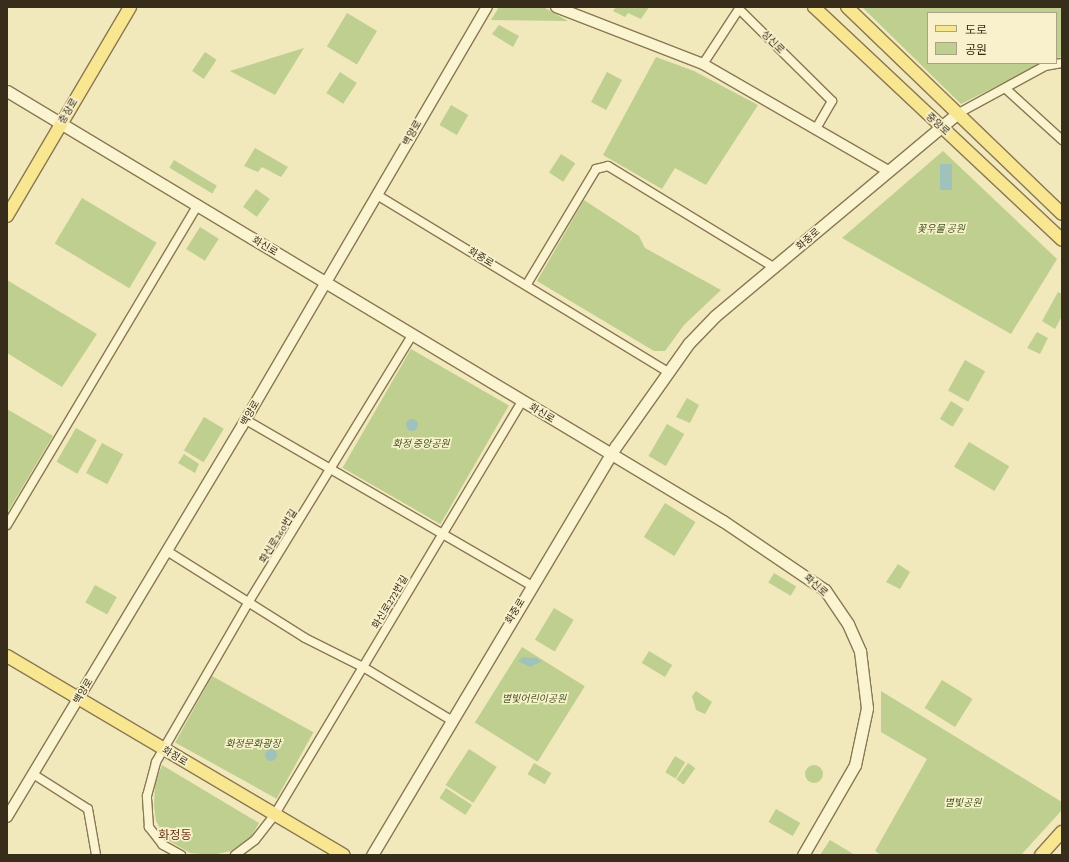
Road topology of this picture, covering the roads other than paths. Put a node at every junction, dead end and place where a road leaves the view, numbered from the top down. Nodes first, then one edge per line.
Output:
1 (130, 7) edge
2 (487, 7) edge
3 (556, 7) edge
4 (814, 7) edge
5 (847, 7) edge
6 (703, 64) junction
7 (1056, 64) edge
8 (1006, 89) junction
9 (7, 91) edge
10 (957, 114) junction
11 (62, 123) junction
12 (941, 126) junction
13 (818, 127) junction
14 (1061, 136) edge
15 (888, 171) junction
16 (1006, 188) junction
17 (1034, 188) junction
18 (377, 195) junction
19 (198, 205) junction
20 (1062, 208) edge
21 (1062, 214) edge
22 (7, 216) edge
23 (1062, 240) edge
24 (1062, 248) edge
25 (775, 268) junction
26 (324, 282) junction
27 (527, 284) junction
28 (412, 335) junction
29 (667, 371) junction
30 (522, 401) junction
31 (246, 420) junction
32 (611, 455) junction
33 (331, 469) junction
34 (7, 525) edge
35 (443, 534) junction
36 (167, 551) junction
37 (531, 585) junction
38 (248, 603) junction
39 (7, 656) edge
40 (363, 667) junction
41 (78, 699) junction
42 (451, 720) junction
43 (163, 748) junction
44 (33, 774) junction
45 (275, 814) junction
46 (7, 817) edge
47 (1062, 832) edge
48 (1062, 842) edge
49 (96, 855) edge
50 (181, 855) edge
51 (235, 855) edge
52 (344, 855) edge
53 (372, 855) edge
54 (803, 855) edge
55 (1041, 855) edge
56 (1050, 855) edge

1 - 11 main road, 충장로
2 - 18 street, 백양로
3 - 6 street
4 - 12 main road, 중앙로
5 - 10 main road, 중앙로
6 - 13 street
6 - 13 street, 성신로
7 - 8 street
8 - 10 street
8 - 14 street
9 - 11 main road, 화신로
10 - 12 main road, 화중로
10 - 17 main road, 중앙로
11 - 19 main road, 화신로
11 - 22 main road, 충장로
12 - 15 main road, 화중로
12 - 16 main road, 중앙로
13 - 15 street
15 - 25 main road, 화중로
16 - 23 main road, 중앙로
16 - 24 main road
17 - 20 main road
17 - 21 main road, 중앙로
18 - 26 street, 백양로
18 - 27 street, 화중로
19 - 26 main road, 화신로
19 - 34 street
25 - 27 street
25 - 29 main road, 화중로
26 - 28 main road, 화신로
26 - 31 street, 백양로
27 - 29 street, 화중로
28 - 30 main road, 화신로
28 - 33 street, 화신로260번길
29 - 32 main road, 화중로
30 - 32 main road, 화신로
30 - 35 street, 화신로272번길
31 - 33 street
31 - 36 street, 백양로
32 - 37 main road, 화중로
32 - 54 main road, 화신로
33 - 35 street
33 - 38 street, 화신로260번길
35 - 37 street
35 - 40 street, 화신로272번길
36 - 38 street
36 - 41 street, 백양로
37 - 42 main road, 화중로
38 - 40 street
38 - 43 street, 화신로260번길
39 - 41 main road, 화정로
40 - 42 street
40 - 45 street, 화신로272번길
41 - 43 main road, 화정로
41 - 44 street, 백양로
42 - 53 main road, 화중로
43 - 45 main road, 화정로
43 - 50 street, 화신로260번길
44 - 46 street, 백양로
44 - 49 street
45 - 51 street, 화신로272번길
45 - 52 main road, 화정로
47 - 55 main road
48 - 56 main road

